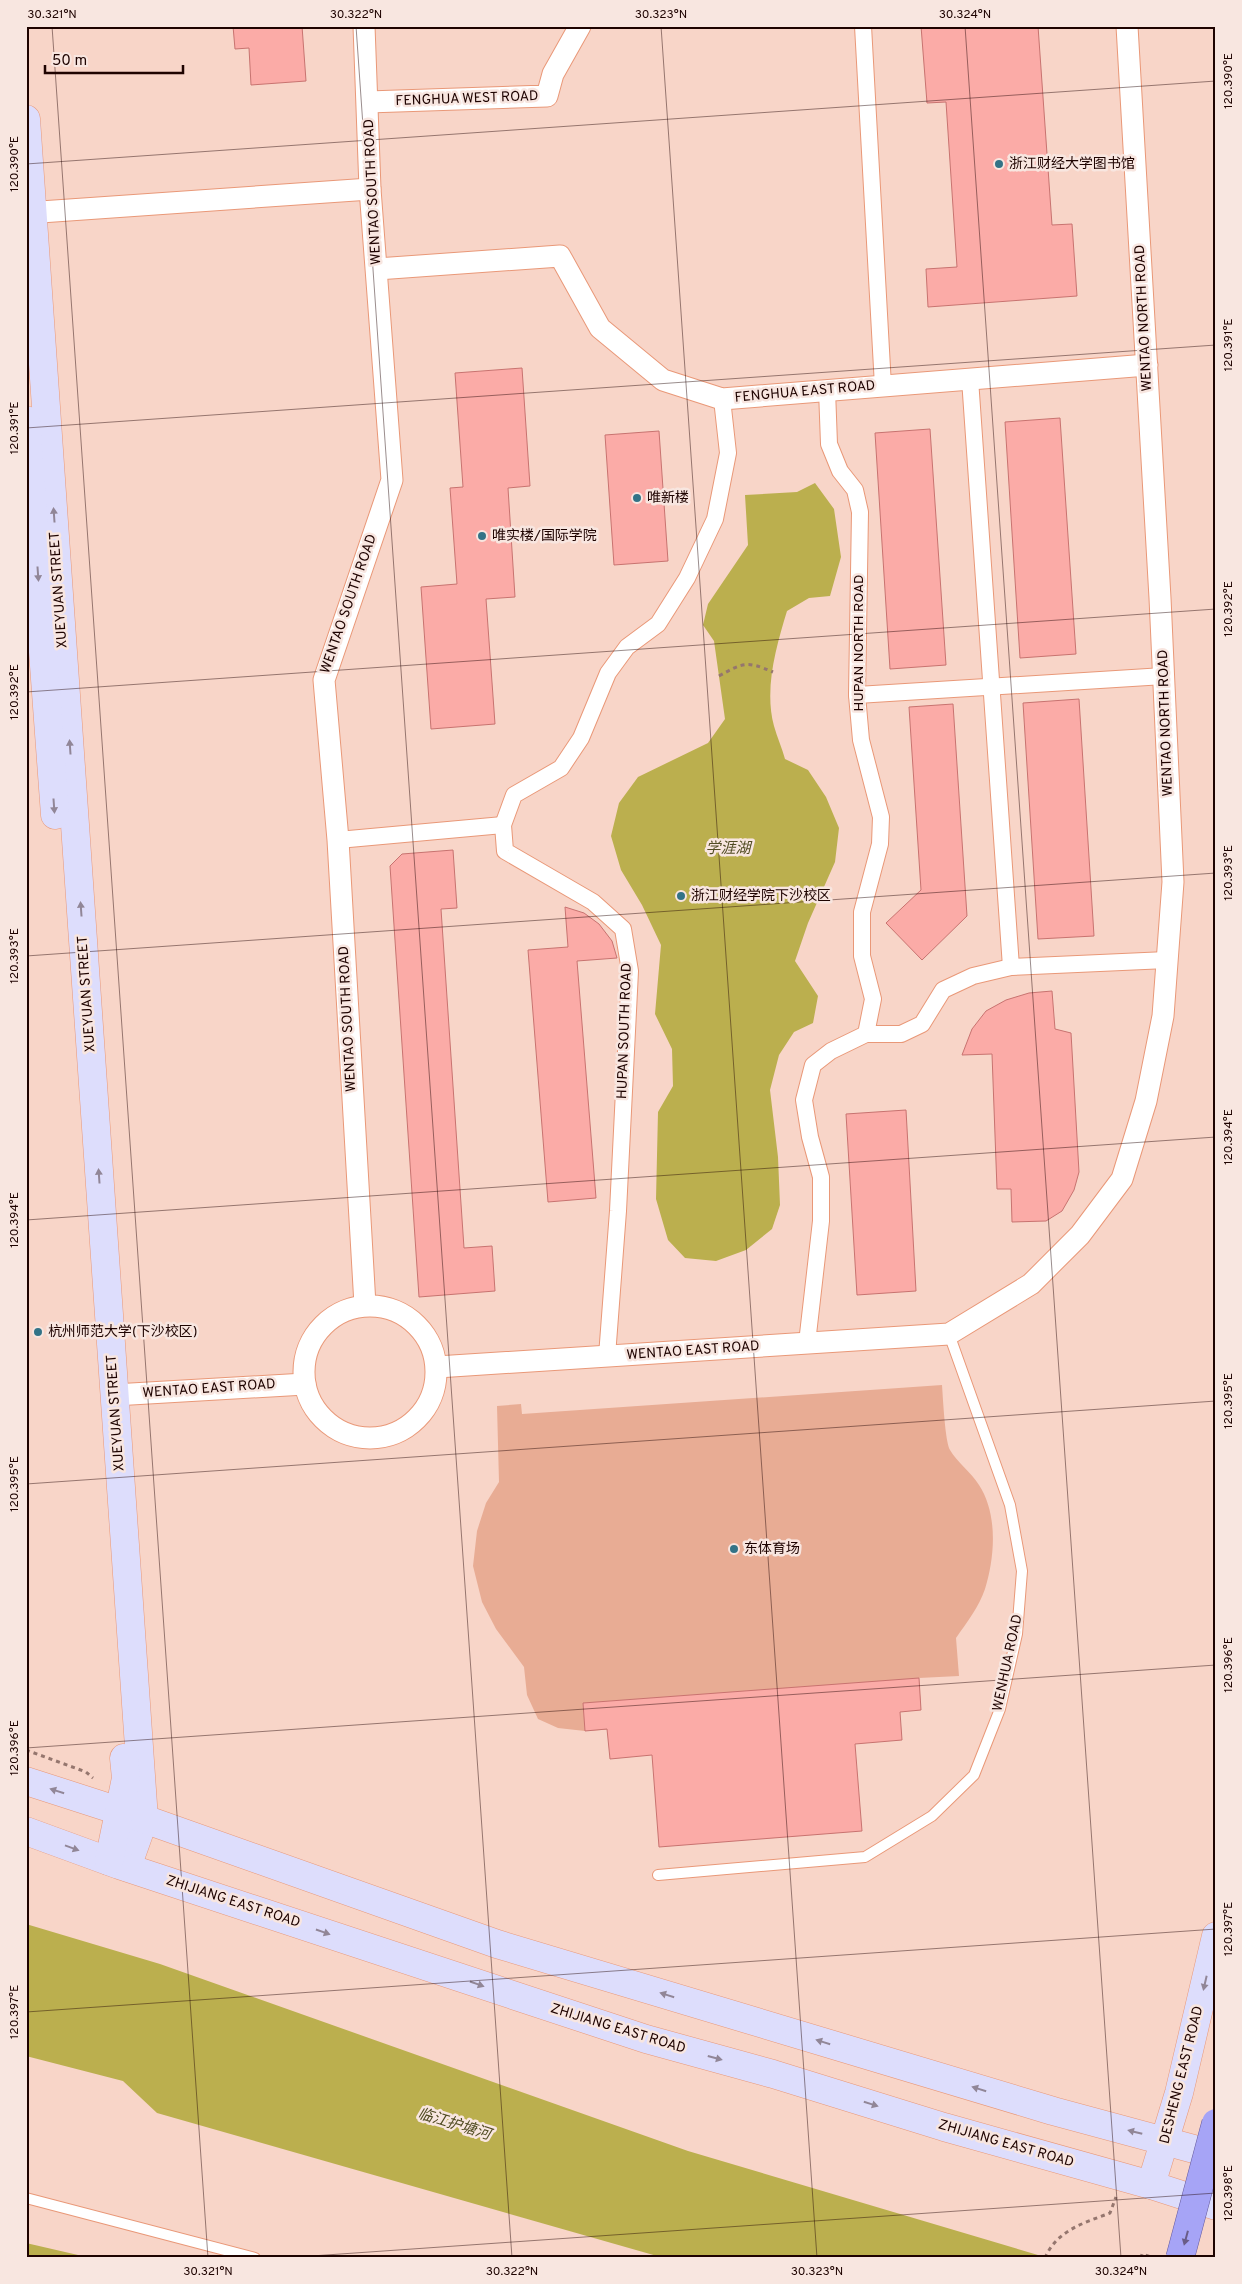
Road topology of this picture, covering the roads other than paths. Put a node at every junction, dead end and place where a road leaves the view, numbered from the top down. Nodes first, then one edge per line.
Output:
1 (364, 26) edge
2 (580, 26) edge
3 (863, 26) edge
4 (1127, 26) edge
5 (368, 102) junction
6 (26, 119) edge
7 (370, 189) junction
8 (30, 213) edge
9 (377, 269) junction
10 (1147, 365) junction
11 (970, 379) junction
12 (883, 386) junction
13 (827, 390) junction
14 (722, 399) junction
15 (26, 420) edge
16 (1164, 676) junction
17 (991, 687) junction
18 (857, 695) junction
19 (502, 826) junction
20 (338, 840) junction
21 (1167, 960) junction
22 (1011, 967) junction
23 (866, 1034) junction
24 (365, 1305) junction
25 (949, 1334) junction
26 (806, 1343) junction
27 (607, 1356) junction
28 (437, 1367) junction
29 (304, 1384) junction
30 (114, 1395) junction
31 (26, 1781) edge
32 (132, 1815) junction
33 (26, 1831) edge
34 (118, 1864) junction
35 (658, 1875) dead end
36 (1216, 1936) edge
37 (1216, 2123) edge
38 (1166, 2140) junction
39 (1216, 2155) edge
40 (1151, 2185) junction
41 (26, 2198) edge
42 (1216, 2206) edge
43 (255, 2258) edge
44 (1180, 2258) edge

1 - 5 street, WENTAO SOUTH ROAD
2 - 5 street, FENGHUA WEST ROAD
3 - 12 street
4 - 10 street, WENTAO NORTH ROAD
5 - 7 street, WENTAO SOUTH ROAD
6 - 8 main road, XUEYUAN STREET
7 - 8 street
7 - 9 street, WENTAO SOUTH ROAD
30 -> 8 main road, XUEYUAN STREET
9 - 14 street, FENGHUA EAST ROAD
9 - 20 street, WENTAO SOUTH ROAD
10 - 11 street, FENGHUA EAST ROAD
10 - 16 street, WENTAO NORTH ROAD
11 - 12 street, FENGHUA EAST ROAD
11 - 17 street
12 - 13 street, FENGHUA EAST ROAD
13 - 14 street, FENGHUA EAST ROAD
13 - 18 street, HUPAN NORTH ROAD
14 - 19 street, HUPAN SOUTH ROAD
15 -> 32 main road
16 - 17 street
16 - 21 street, WENTAO NORTH ROAD
17 - 18 street
17 - 22 street
18 - 23 street, HUPAN NORTH ROAD
19 - 20 street
19 - 27 street, HUPAN SOUTH ROAD
20 - 24 street, WENTAO SOUTH ROAD
21 - 22 street
21 - 25 street, WENTAO NORTH ROAD
22 - 23 street
23 - 26 street
24 - 28 street
24 - 29 street
25 - 26 street, WENTAO EAST ROAD
25 - 35 lane, WENHUA ROAD
26 - 27 street, WENTAO EAST ROAD
27 - 28 street, WENTAO EAST ROAD
28 - 29 street
29 - 30 street, WENTAO EAST ROAD
30 - 32 main road, XUEYUAN STREET
32 -> 31 main road
32 - 34 main road, XUEYUAN STREET
38 -> 32 main road
33 -> 34 main road, ZHIJIANG EAST ROAD
34 -> 40 main road, ZHIJIANG EAST ROAD
36 -> 38 main road, DESHENG EAST ROAD
37 -> 44 highway, bridge
38 - 39 main road
38 - 40 main road, DESHENG EAST ROAD
40 - 42 main road, ZHIJIANG EAST ROAD
41 - 43 lane

